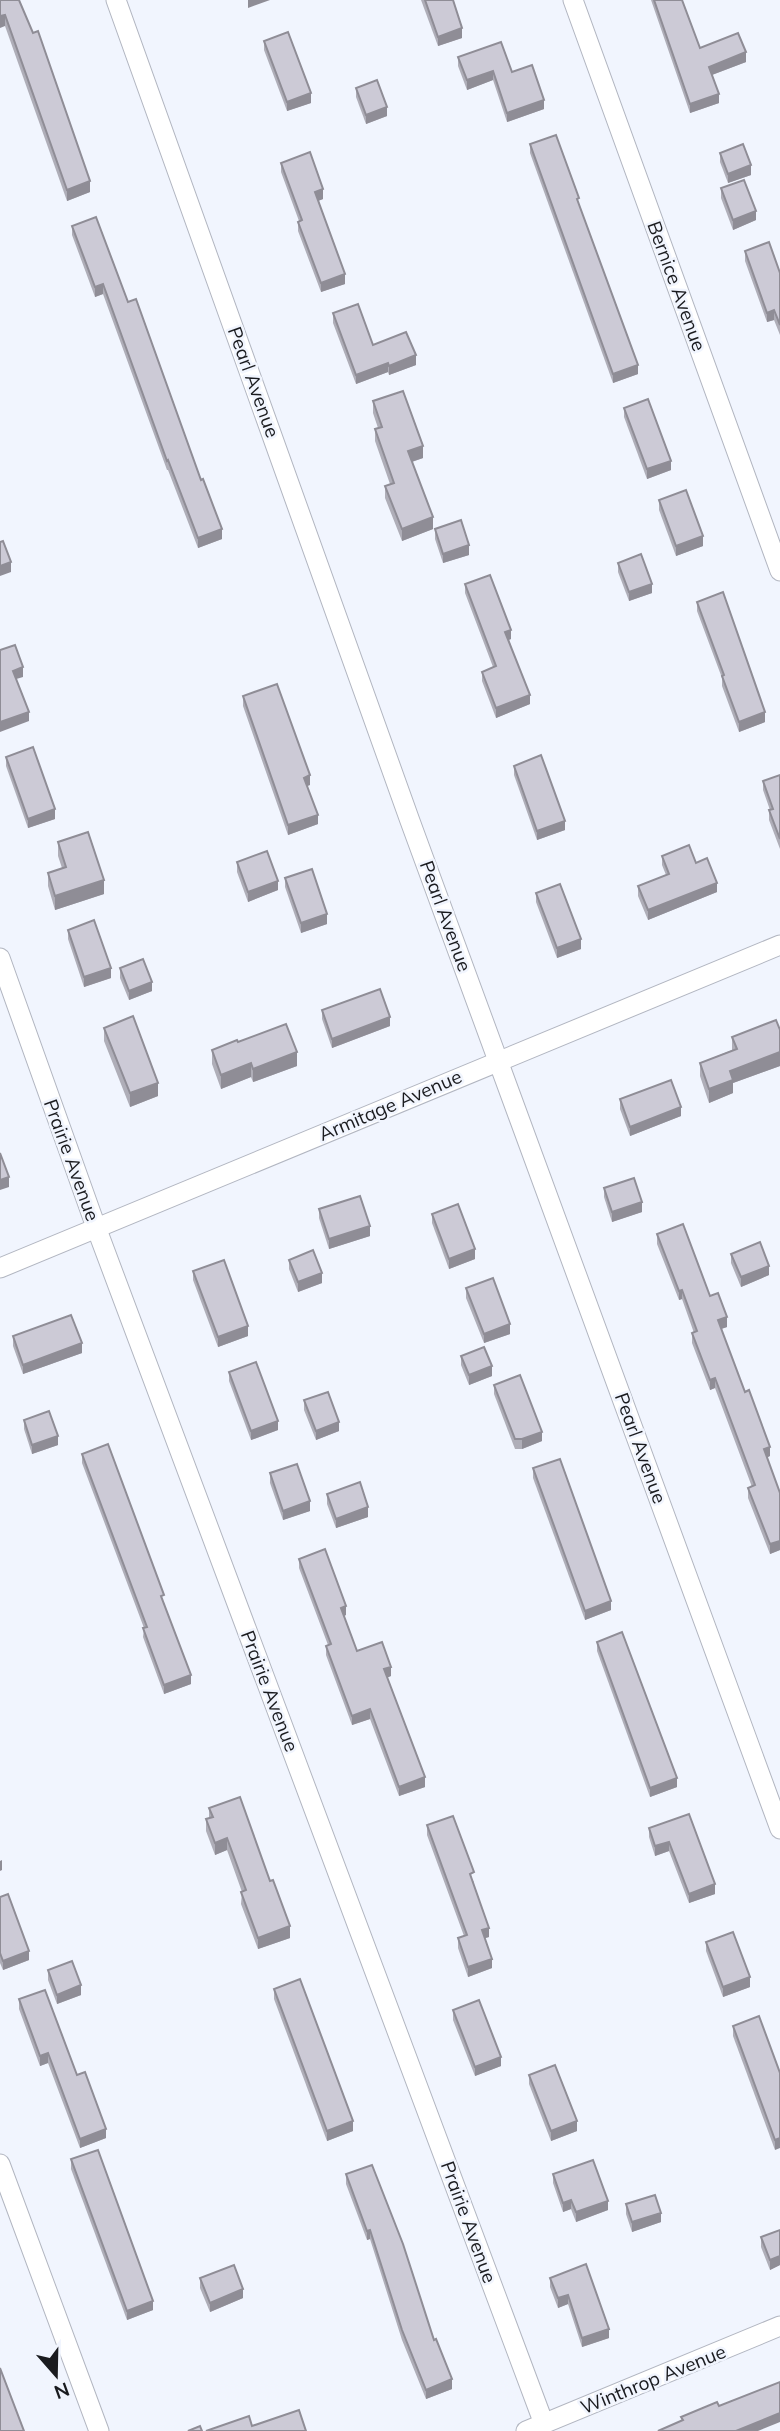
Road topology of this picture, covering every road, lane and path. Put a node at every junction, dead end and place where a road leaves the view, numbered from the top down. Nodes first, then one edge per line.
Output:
1 (116, 0) edge
2 (573, 0) edge
3 (780, 571) edge
4 (780, 945) edge
5 (0, 958) edge
6 (499, 1060) junction
7 (96, 1227) junction
8 (0, 1268) edge
9 (780, 1829) edge
10 (0, 2164) edge
11 (780, 2326) edge
12 (535, 2427) edge
13 (99, 2431) edge

1 - 6 street, Pearl Avenue
2 - 3 street, Bernice Avenue
4 - 6 street, Armitage Avenue
5 - 7 street, Prairie Avenue
6 - 7 street, Armitage Avenue
6 - 9 street, Pearl Avenue
7 - 8 street, Armitage Avenue
7 - 12 street, Prairie Avenue
10 - 13 street
11 - 12 street, Winthrop Avenue

